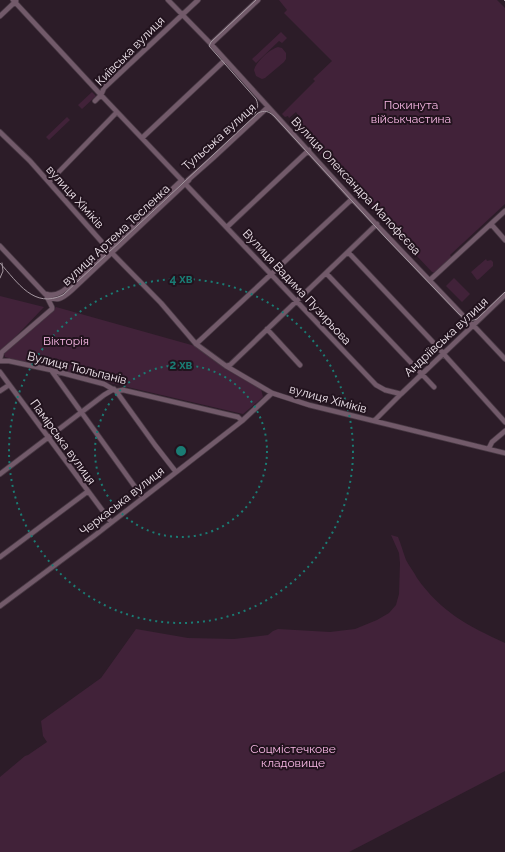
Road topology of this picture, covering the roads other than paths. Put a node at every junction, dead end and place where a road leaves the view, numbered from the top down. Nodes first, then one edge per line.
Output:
1 (168, 0) edge
2 (198, 0) edge
3 (258, 0) edge
4 (15, 1) edge
5 (182, 15) junction
6 (0, 16) edge
7 (211, 44) junction
8 (225, 60) junction
9 (101, 95) junction
10 (95, 101) dead end
11 (268, 107) junction
12 (118, 112) junction
13 (0, 132) edge
14 (142, 138) junction
15 (309, 150) junction
16 (186, 181) junction
17 (49, 182) junction
18 (352, 199) junction
19 (505, 211) edge
20 (377, 224) junction
21 (491, 224) junction
22 (227, 227) junction
23 (505, 240) edge
24 (0, 246) edge
25 (110, 250) junction
26 (348, 252) junction
27 (326, 273) junction
28 (271, 275) junction
29 (430, 280) junction
30 (45, 294) junction
31 (504, 297) edge
32 (297, 301) junction
33 (473, 325) junction
34 (267, 330) junction
35 (196, 344) junction
36 (443, 354) junction
37 (505, 359) edge
38 (0, 360) edge
39 (300, 365) dead end
40 (226, 366) junction
41 (51, 370) junction
42 (0, 372) edge
43 (422, 374) junction
44 (9, 385) junction
45 (434, 387) dead end
46 (115, 390) junction
47 (0, 391) edge
48 (272, 393) junction
49 (401, 394) junction
50 (81, 413) junction
51 (242, 421) junction
52 (374, 421) junction
53 (505, 422) edge
54 (505, 431) edge
55 (48, 439) junction
56 (489, 448) junction
57 (505, 453) edge
58 (176, 472) junction
59 (0, 474) edge
60 (88, 492) junction
61 (143, 498) junction
62 (111, 522) junction
63 (0, 557) edge
64 (0, 606) edge

1 - 5 street
2 - 5 street, Київська вулиця
3 - 7 street
4 - 6 street
4 - 9 street, Вулиця Вадима Пузирьова
5 - 7 street
5 - 9 street, Київська вулиця
7 - 8 street
8 - 11 street, Вулиця Олександра Малофєєва
8 - 14 street
9 - 10 street, Київська вулиця
9 - 12 street, Вулиця Вадима Пузирьова
11 - 15 street, Вулиця Олександра Малофєєва
11 - 16 street, Тульська вулиця
12 - 14 street, Вулиця Вадима Пузирьова
12 - 17 street
13 - 17 street, вулиця Хіміків
14 - 16 street, Вулиця Вадима Пузирьова
15 - 18 street, Вулиця Олександра Малофєєва
15 - 22 street
16 - 22 street, Вулиця Вадима Пузирьова
16 - 25 street, вулиця Артема Тесленка
17 - 25 street, вулиця Хіміків
18 - 20 street, Вулиця Олександра Малофєєва
18 - 28 street
19 - 21 street
20 - 26 street
20 - 29 street, Вулиця Олександра Малофєєва
21 - 23 street
21 - 29 street
22 - 28 street, Вулиця Вадима Пузирьова
24 - 30 street
25 - 30 street, вулиця Артема Тесленка
25 - 35 street, вулиця Хіміків
26 - 27 street
26 - 36 street
27 - 32 street
27 - 43 street
28 - 32 street, Вулиця Вадима Пузирьова
28 - 35 street
29 - 33 street, Вулиця Олександра Малофєєва
30 - 38 street
31 - 33 street, Андріївська вулиця
32 - 34 street
32 - 49 street, Вулиця Вадима Пузирьова
33 - 36 street, Андріївська вулиця
33 - 37 street, Вулиця Олександра Малофєєва
34 - 39 street
34 - 40 street
35 - 40 street, вулиця Хіміків
36 - 43 street, Андріївська вулиця
36 - 53 street
38 - 41 street, Вулиця Тюльпанів
40 - 48 street, вулиця Хіміків
41 - 46 street, Вулиця Тюльпанів
41 - 50 street
42 - 44 street, Памірська вулиця
43 - 45 street
43 - 49 street, Андріївська вулиця
44 - 47 street
44 - 55 street, Памірська вулиця
46 - 50 street
46 - 51 street, Вулиця Тюльпанів
46 - 58 street
48 - 51 street, Черкаська вулиця
48 - 52 street, вулиця Хіміків
49 - 52 street, Андріївська вулиця
50 - 55 street
50 - 61 street
51 - 58 street, Черкаська вулиця
52 - 56 street, вулиця Хіміків
54 - 56 street
55 - 59 street
55 - 60 street, Памірська вулиця
56 - 57 street, вулиця Хіміків
58 - 61 street, Черкаська вулиця
60 - 62 street, Памірська вулиця
60 - 63 street
61 - 62 street, Черкаська вулиця
62 - 64 street, Черкаська вулиця

